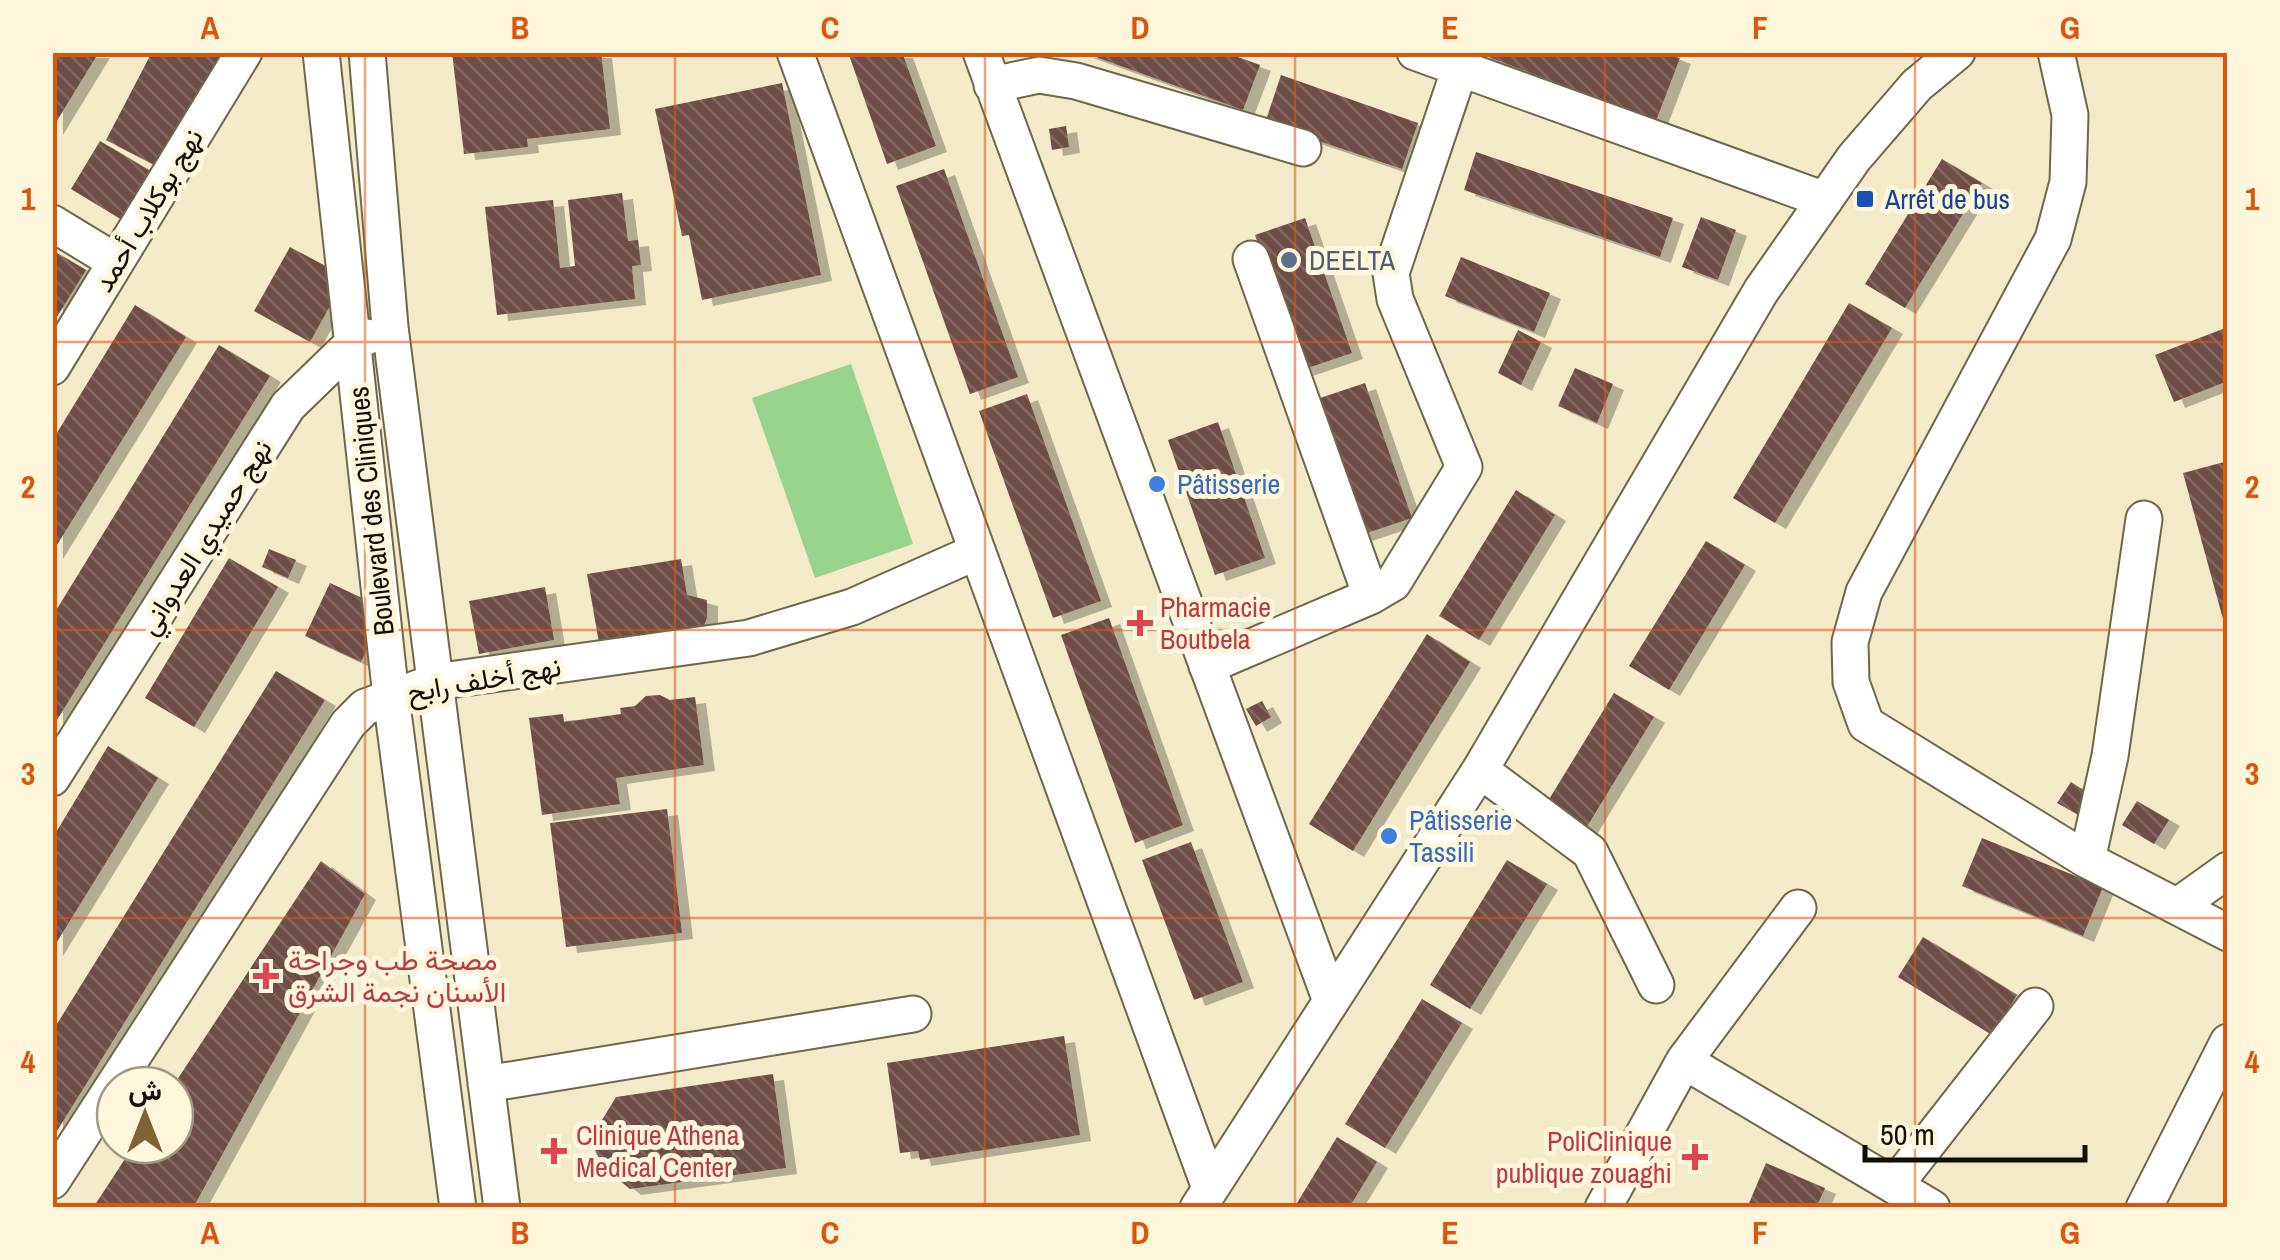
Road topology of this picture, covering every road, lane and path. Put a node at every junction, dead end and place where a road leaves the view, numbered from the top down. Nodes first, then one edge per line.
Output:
1 (244, 52) edge
2 (321, 52) edge
3 (366, 52) edge
4 (795, 52) edge
5 (1415, 52) edge
6 (1957, 52) edge
7 (2056, 52) edge
8 (986, 68) edge
9 (1460, 68) junction
10 (1303, 148) dead end
11 (1825, 200) junction
12 (52, 223) edge
13 (1250, 259) dead end
14 (116, 262) junction
15 (390, 327) junction
16 (353, 342) junction
17 (52, 367) edge
18 (2144, 519) dead end
19 (976, 552) junction
20 (1371, 596) junction
21 (1207, 666) junction
22 (435, 682) junction
23 (391, 697) junction
24 (1480, 770) junction
25 (52, 778) edge
26 (2086, 860) junction
27 (2228, 870) edge
28 (2179, 905) junction
29 (1798, 908) dead end
30 (2228, 933) edge
31 (1656, 985) dead end
32 (1331, 1000) junction
33 (2035, 1006) dead end
34 (914, 1014) dead end
35 (2228, 1042) edge
36 (1684, 1061) junction
37 (486, 1084) junction
38 (52, 1181) edge
39 (1895, 1186) junction
40 (1204, 1198) edge
41 (458, 1208) edge
42 (502, 1208) edge
43 (1603, 1208) edge
44 (1932, 1208) edge
45 (2144, 1208) edge

1 - 14 street, نهج بوكلاب أحمد
2 - 16 street, Boulevard des Cliniques
3 - 15 street, Boulevard des Cliniques
4 - 19 street
5 - 9 street
6 - 11 street
7 - 26 street
8 - 10 street
8 - 21 street
9 - 11 street
9 - 20 street
11 - 24 street
12 - 14 street
13 - 20 street
14 - 17 street, نهج بوكلاب أحمد
15 - 16 street, نهج حميدي العدواني
15 - 22 street, Boulevard des Cliniques
16 - 23 street, Boulevard des Cliniques
16 - 25 street, نهج حميدي العدواني
18 - 26 street
19 - 22 street, نهج أخلف رابح
19 - 40 street
20 - 21 street
21 - 32 street
22 - 23 street, نهج أخلف رابح
22 - 37 street, Boulevard des Cliniques
23 - 38 street, نهج أخلف رابح
23 - 41 street, Boulevard des Cliniques
24 - 31 street
24 - 32 street
26 - 28 street
27 - 28 street
28 - 30 street
29 - 36 street
32 - 40 street
33 - 39 street
34 - 37 street
35 - 45 street
36 - 39 street
36 - 43 street
37 - 42 street, Boulevard des Cliniques
39 - 44 street

